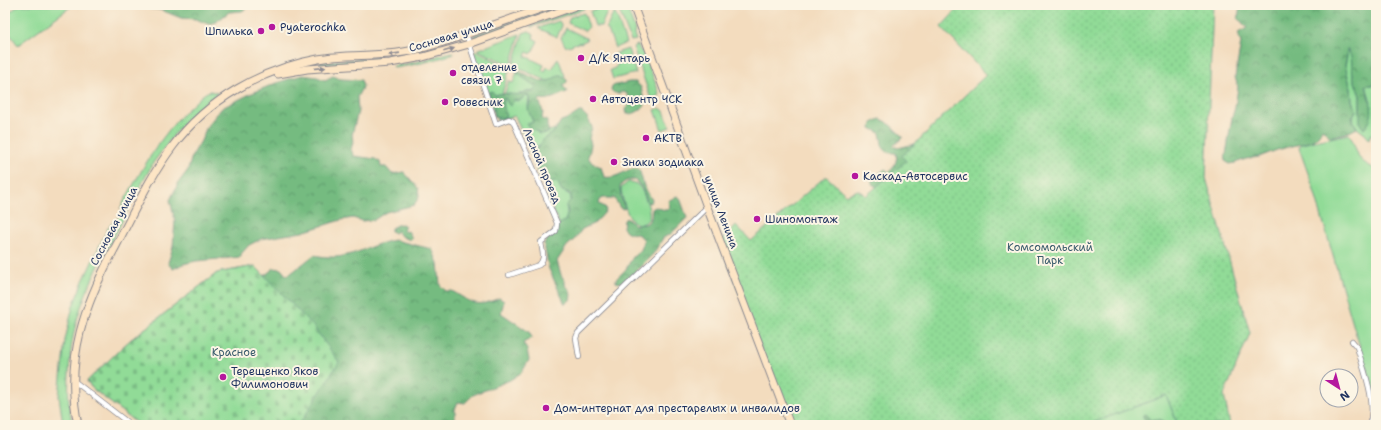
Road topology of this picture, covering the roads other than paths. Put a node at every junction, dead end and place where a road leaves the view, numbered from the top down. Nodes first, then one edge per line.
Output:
1 (552, 5) edge
2 (578, 5) edge
3 (633, 5) edge
4 (466, 34) junction
5 (469, 44) junction
6 (255, 80) junction
7 (707, 207) junction
8 (509, 275) dead end
9 (1352, 340) dead end
10 (579, 357) dead end
11 (74, 381) junction
12 (78, 425) edge
13 (131, 425) edge
14 (790, 425) edge
15 (1369, 425) edge

1 - 4 street, Сосновая улица
2 - 5 street, Сосновая улица
3 - 7 street, улица Ленина
4 - 5 street, Лесной проезд
4 -> 6 street, Сосновая улица
6 -> 5 street, Сосновая улица
5 - 8 street, Лесной проезд
6 - 11 street, Сосновая улица
7 - 10 street
7 - 14 street, улица Ленина
9 - 15 street
11 - 12 street, Сосновая улица
11 - 13 street

